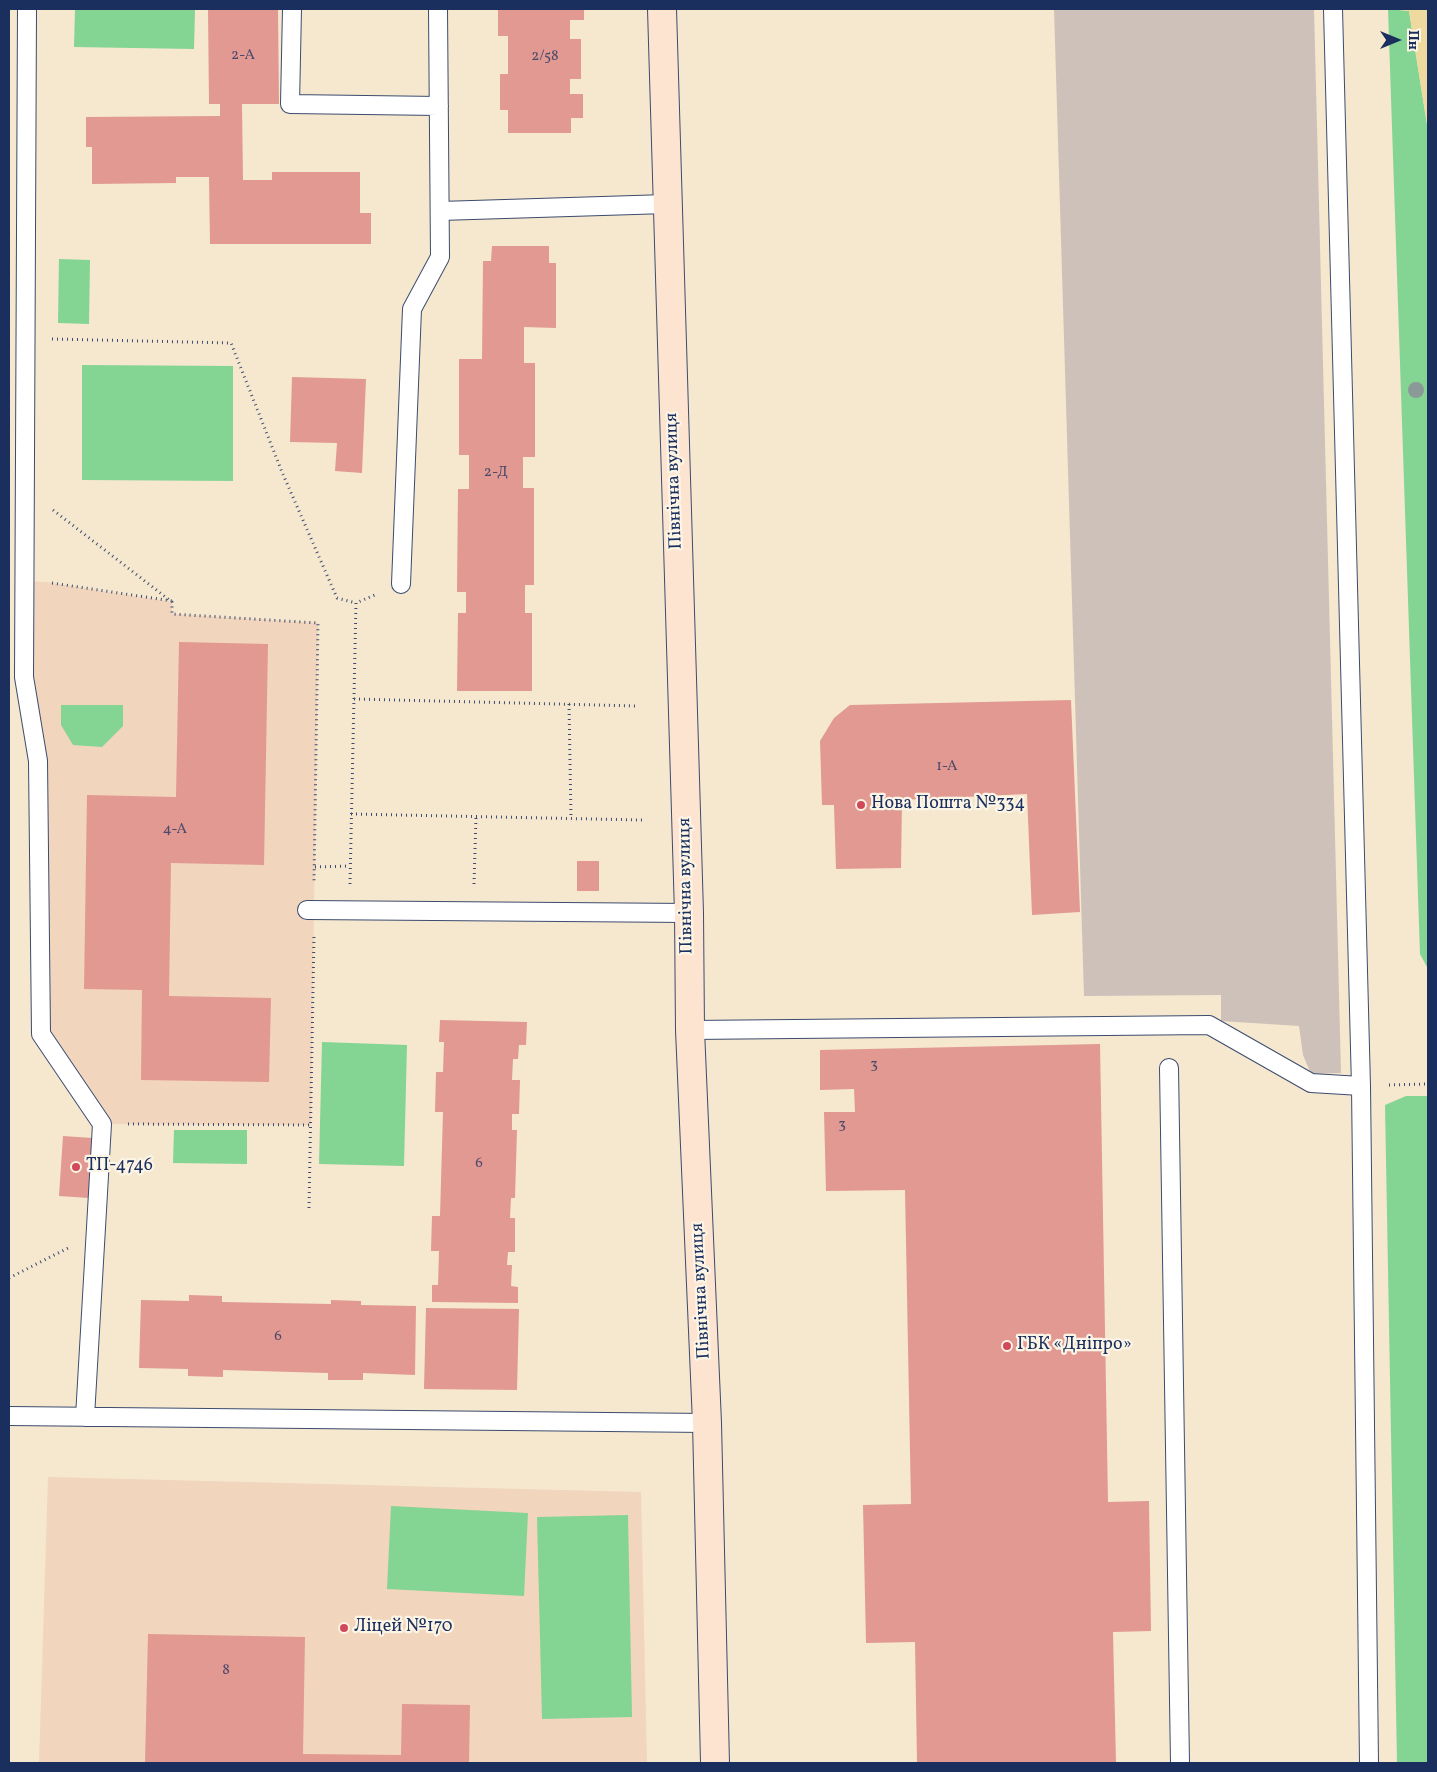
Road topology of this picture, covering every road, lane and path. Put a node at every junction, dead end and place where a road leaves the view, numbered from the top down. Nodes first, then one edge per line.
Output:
1 (27, 9) edge
2 (292, 9) edge
3 (438, 9) edge
4 (662, 9) edge
5 (1333, 9) edge
6 (439, 106) junction
7 (667, 204) junction
8 (440, 211) junction
9 (42, 338) dead end
10 (52, 509) dead end
11 (46, 582) dead end
12 (401, 584) joint
13 (172, 602) junction
14 (356, 603) junction
15 (318, 623) dead end
16 (16, 677) edge
17 (354, 699) junction
18 (569, 704) junction
19 (637, 706) dead end
20 (351, 814) junction
21 (476, 817) junction
22 (571, 819) junction
23 (642, 820) dead end
24 (350, 866) junction
25 (315, 867) dead end
26 (307, 910) dead end
27 (350, 910) junction
28 (473, 911) junction
29 (689, 913) junction
30 (690, 1030) junction
31 (1169, 1068) dead end
32 (1428, 1084) edge
33 (1361, 1086) junction
34 (102, 1124) junction
35 (311, 1125) dead end
36 (96, 1234) junction
37 (9, 1278) edge
38 (9, 1416) edge
39 (85, 1417) junction
40 (707, 1423) junction
41 (716, 1763) edge
42 (1180, 1763) edge
43 (1369, 1763) edge

1 - 16 lane
2 - 6 lane
3 - 6 lane
4 - 7 street, Північна вулиця
5 - 33 lane
6 - 8 lane
7 - 8 lane
7 - 29 street, Північна вулиця
8 - 12 lane
9 - 14 path
10 - 13 path
11 - 13 path
12 - 14 path
13 - 15 path
14 - 17 path
16 - 34 lane
17 - 18 path
17 - 20 path
18 - 19 path
18 - 22 path
20 - 21 path
20 - 24 path
21 - 22 path
21 - 28 path
22 - 23 path
24 - 25 path
24 - 27 path
26 - 27 lane
27 - 28 lane
28 - 29 lane
29 - 30 street, Північна вулиця
30 - 33 lane
30 - 40 street, Північна вулиця
31 - 42 lane
32 - 33 path
33 - 43 lane
34 - 35 path
34 - 36 lane
36 - 37 path
36 - 39 lane
38 - 39 lane
39 - 40 lane
40 - 41 street, Північна вулиця

